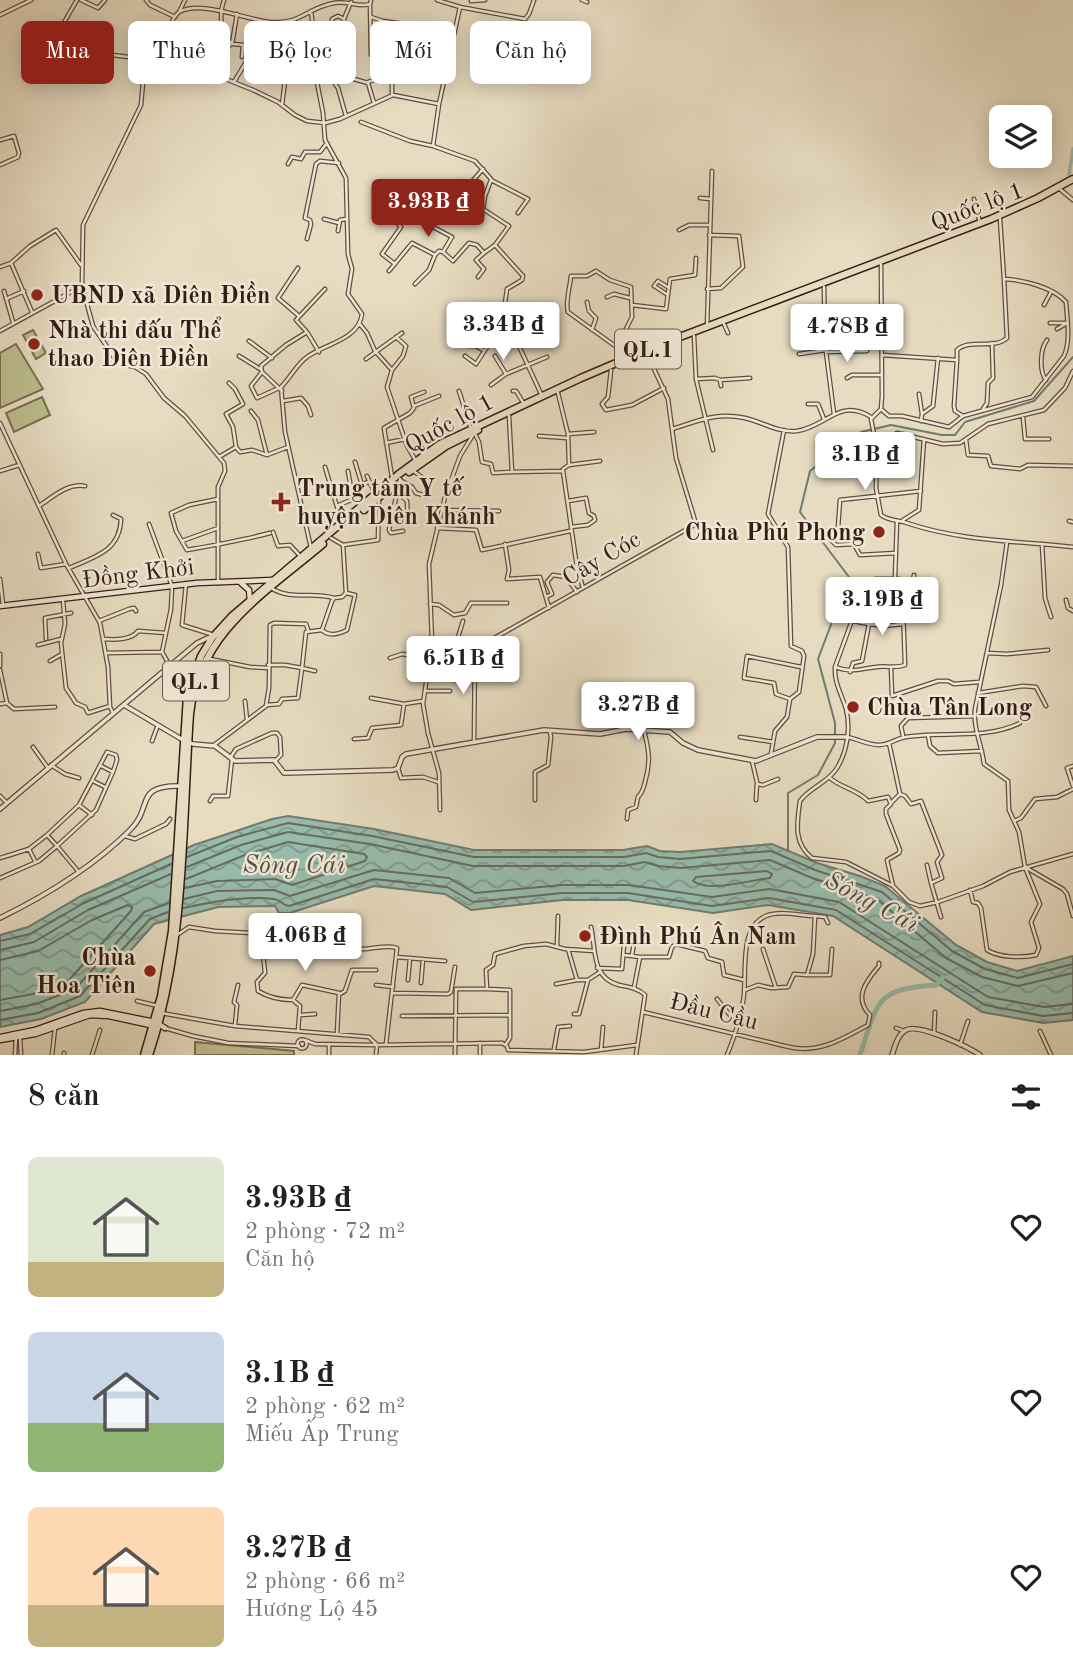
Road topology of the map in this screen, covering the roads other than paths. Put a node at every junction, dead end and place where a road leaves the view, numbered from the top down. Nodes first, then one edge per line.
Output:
1 (31, 0) edge
2 (79, 0) edge
3 (106, 0) edge
4 (146, 0) edge
5 (185, 0) edge
6 (224, 0) edge
7 (437, 0) edge
8 (471, 0) edge
9 (485, 0) edge
10 (534, 0) edge
11 (582, 0) edge
12 (351, 2) junction
13 (371, 2) edge
14 (587, 2) dead end
15 (460, 7) junction
16 (470, 8) junction
17 (221, 10) junction
18 (311, 11) junction
19 (179, 12) junction
20 (237, 14) junction
21 (0, 15) edge
22 (175, 17) junction
23 (371, 17) junction
24 (345, 19) joint
25 (173, 21) edge
26 (266, 21) edge
27 (289, 21) edge
28 (313, 21) edge
29 (332, 21) edge
30 (371, 21) edge
31 (387, 21) edge
32 (232, 44) junction
33 (128, 57) edge
34 (242, 57) dead end
35 (244, 65) edge
36 (356, 79) edge
37 (230, 80) edge
38 (234, 82) junction
39 (368, 82) joint
40 (143, 84) edge
41 (285, 84) edge
42 (317, 84) edge
43 (335, 84) edge
44 (393, 84) edge
45 (392, 95) junction
46 (374, 104) junction
47 (439, 104) junction
48 (282, 105) junction
49 (346, 117) junction
50 (361, 122) dead end
51 (325, 123) junction
52 (0, 139) edge
53 (327, 144) junction
54 (433, 146) junction
55 (339, 163) junction
56 (288, 164) dead end
57 (0, 165) edge
58 (484, 169) junction
59 (712, 171) dead end
60 (491, 180) junction
61 (1073, 181) edge
62 (1062, 188) junction
63 (446, 198) junction
64 (700, 198) dead end
65 (711, 199) junction
66 (974, 199) dead end
67 (1073, 200) edge
68 (483, 209) junction
69 (518, 213) dead end
70 (324, 219) dead end
71 (347, 219) junction
72 (1000, 219) junction
73 (338, 223) junction
74 (980, 223) junction
75 (709, 225) junction
76 (679, 230) dead end
77 (338, 231) dead end
78 (709, 235) junction
79 (307, 239) dead end
80 (495, 245) junction
81 (443, 252) junction
82 (484, 253) junction
83 (435, 255) junction
84 (696, 258) dead end
85 (11, 263) junction
86 (395, 264) junction
87 (881, 264) junction
88 (81, 265) junction
89 (0, 267) edge
90 (298, 268) dead end
91 (389, 271) dead end
92 (478, 277) dead end
93 (1004, 279) junction
94 (415, 284) dead end
95 (82, 286) junction
96 (824, 287) junction
97 (669, 288) junction
98 (325, 289) dead end
99 (707, 289) junction
100 (4, 291) dead end
101 (24, 291) junction
102 (1051, 292) junction
103 (668, 295) junction
104 (607, 296) dead end
105 (631, 298) junction
106 (6, 299) junction
107 (587, 302) dead end
108 (632, 305) junction
109 (1044, 305) dead end
110 (32, 312) junction
111 (299, 316) junction
112 (13, 323) junction
113 (359, 323) junction
114 (1049, 323) dead end
115 (1067, 323) junction
116 (724, 324) junction
117 (707, 327) junction
118 (882, 328) junction
119 (816, 329) dead end
120 (825, 329) junction
121 (1057, 329) dead end
122 (592, 330) junction
123 (0, 331) edge
124 (307, 332) junction
125 (402, 332) dead end
126 (512, 332) junction
127 (727, 333) dead end
128 (694, 336) junction
129 (396, 337) junction
130 (1047, 340) dead end
131 (249, 341) dead end
132 (992, 343) junction
133 (468, 346) dead end
134 (484, 350) junction
135 (622, 351) junction
136 (826, 351) junction
137 (867, 351) dead end
138 (319, 352) junction
139 (376, 352) junction
140 (647, 354) junction
141 (799, 354) dead end
142 (882, 355) junction
143 (239, 356) dead end
144 (465, 356) dead end
145 (495, 356) dead end
146 (547, 357) dead end
147 (272, 358) junction
148 (938, 358) junction
149 (366, 359) dead end
150 (622, 360) junction
151 (957, 360) junction
152 (528, 366) junction
153 (261, 370) junction
154 (392, 370) junction
155 (611, 370) junction
156 (1073, 371) edge
157 (506, 374) junction
158 (882, 375) junction
159 (750, 378) dead end
160 (847, 378) dead end
161 (696, 379) junction
162 (720, 380) junction
163 (1046, 380) junction
164 (229, 383) dead end
165 (491, 385) dead end
166 (721, 386) dead end
167 (664, 387) junction
168 (281, 389) junction
169 (459, 391) dead end
170 (513, 391) dead end
171 (557, 391) junction
172 (424, 392) dead end
173 (919, 394) dead end
174 (439, 396) dead end
175 (542, 396) junction
176 (283, 401) junction
177 (524, 404) junction
178 (808, 404) dead end
179 (414, 406) junction
180 (881, 409) junction
181 (983, 410) junction
182 (251, 411) dead end
183 (834, 414) junction
184 (922, 414) junction
185 (311, 415) dead end
186 (509, 416) junction
187 (963, 416) junction
188 (706, 417) junction
189 (871, 417) junction
190 (1023, 417) junction
191 (399, 419) junction
192 (824, 419) junction
193 (921, 421) junction
194 (0, 423) edge
195 (672, 429) junction
196 (473, 430) junction
197 (784, 430) junction
198 (594, 432) dead end
199 (904, 434) junction
200 (540, 436) dead end
201 (567, 436) junction
202 (405, 439) junction
203 (924, 439) junction
204 (966, 439) junction
205 (1048, 439) dead end
206 (386, 443) junction
207 (236, 447) junction
208 (288, 447) junction
209 (713, 450) dead end
210 (877, 450) junction
211 (267, 456) junction
212 (219, 457) junction
213 (416, 461) junction
214 (600, 461) dead end
215 (355, 462) dead end
216 (19, 465) junction
217 (569, 465) junction
218 (1073, 466) edge
219 (325, 467) dead end
220 (412, 470) junction
221 (562, 470) junction
222 (0, 471) edge
223 (348, 471) dead end
224 (512, 472) junction
225 (907, 475) dead end
226 (367, 476) dead end
227 (398, 480) junction
228 (369, 482) junction
229 (430, 483) dead end
230 (362, 485) junction
231 (85, 486) dead end
232 (352, 487) junction
233 (921, 491) junction
234 (397, 492) junction
235 (332, 493) junction
236 (377, 496) junction
237 (426, 496) dead end
238 (878, 497) junction
239 (218, 499) junction
240 (568, 501) junction
241 (39, 506) junction
242 (337, 506) junction
243 (442, 510) junction
244 (499, 511) dead end
245 (113, 515) dead end
246 (897, 521) junction
247 (903, 521) junction
248 (408, 522) dead end
249 (149, 523) dead end
250 (342, 523) junction
251 (219, 528) junction
252 (437, 528) junction
253 (571, 529) junction
254 (403, 531) dead end
255 (331, 538) junction
256 (1007, 540) junction
257 (182, 541) junction
258 (218, 543) junction
259 (505, 544) junction
260 (1042, 544) junction
261 (343, 545) junction
262 (1073, 547) edge
263 (311, 548) junction
264 (896, 553) junction
265 (38, 554) dead end
266 (301, 557) junction
267 (66, 564) junction
268 (69, 569) junction
269 (914, 575) dead end
270 (893, 578) junction
271 (875, 579) junction
272 (278, 580) junction
273 (0, 581) edge
274 (236, 582) junction
275 (218, 583) junction
276 (186, 584) junction
277 (172, 586) junction
278 (271, 588) junction
279 (583, 588) junction
280 (577, 592) junction
281 (346, 593) junction
282 (84, 597) junction
283 (547, 597) junction
284 (334, 598) junction
285 (63, 600) junction
286 (250, 600) junction
287 (1066, 600) dead end
288 (507, 603) dead end
289 (430, 604) junction
290 (2, 606) edge
291 (248, 608) junction
292 (549, 608) junction
293 (136, 611) dead end
294 (1073, 611) edge
295 (71, 613) dead end
296 (65, 615) junction
297 (1051, 617) dead end
298 (99, 621) junction
299 (463, 621) dead end
300 (853, 621) junction
301 (863, 623) junction
302 (869, 624) junction
303 (903, 624) junction
304 (308, 630) junction
305 (322, 630) junction
306 (166, 634) junction
307 (214, 635) junction
308 (46, 639) dead end
309 (61, 639) junction
310 (104, 639) junction
311 (432, 642) junction
312 (38, 645) dead end
313 (456, 647) junction
314 (475, 649) junction
315 (1048, 650) dead end
316 (162, 652) junction
317 (106, 653) junction
318 (987, 653) junction
319 (0, 654) edge
320 (62, 654) junction
321 (205, 658) junction
322 (390, 658) dead end
323 (431, 659) junction
324 (50, 661) dead end
325 (170, 666) junction
326 (268, 667) junction
327 (801, 667) junction
328 (835, 667) junction
329 (891, 667) junction
330 (0, 668) edge
331 (302, 668) junction
332 (315, 671) dead end
333 (850, 672) junction
334 (454, 680) dead end
335 (475, 680) junction
336 (981, 682) junction
337 (425, 691) junction
338 (450, 691) dead end
339 (978, 693) junction
340 (371, 698) dead end
341 (790, 699) junction
342 (245, 701) dead end
343 (423, 701) junction
344 (7, 703) junction
345 (0, 704) edge
346 (404, 704) junction
347 (124, 705) junction
348 (267, 705) junction
349 (110, 706) junction
350 (1046, 706) dead end
351 (55, 707) dead end
352 (113, 714) junction
353 (974, 716) junction
354 (1020, 718) dead end
355 (247, 719) junction
356 (158, 725) junction
357 (549, 730) junction
358 (644, 730) junction
359 (975, 732) junction
360 (928, 735) junction
361 (740, 737) dead end
362 (847, 737) junction
363 (904, 737) junction
364 (354, 739) dead end
365 (152, 741) dead end
366 (186, 741) junction
367 (774, 742) junction
368 (474, 743) junction
369 (890, 743) junction
370 (212, 746) junction
371 (33, 747) dead end
372 (434, 749) junction
373 (982, 751) junction
374 (771, 757) junction
375 (231, 759) junction
376 (275, 761) junction
377 (752, 761) junction
378 (50, 766) junction
379 (100, 766) junction
380 (1073, 766) edge
381 (398, 768) junction
382 (113, 772) junction
383 (79, 778) dead end
384 (830, 778) junction
385 (778, 779) dead end
386 (93, 780) junction
387 (440, 782) junction
388 (757, 784) junction
389 (181, 786) junction
390 (106, 788) junction
391 (1073, 788) edge
392 (900, 794) junction
393 (0, 796) edge
394 (535, 800) dead end
395 (756, 800) dead end
396 (209, 801) dead end
397 (7, 803) junction
398 (891, 803) junction
399 (79, 805) junction
400 (0, 809) edge
401 (440, 810) dead end
402 (92, 815) junction
403 (182, 815) junction
404 (170, 819) dead end
405 (627, 819) dead end
406 (1014, 821) junction
407 (47, 835) junction
408 (125, 836) junction
409 (57, 846) junction
410 (29, 849) junction
411 (1073, 854) edge
412 (0, 858) edge
413 (35, 862) junction
414 (927, 865) dead end
415 (1026, 867) junction
416 (79, 873) junction
417 (0, 878) edge
418 (931, 883) junction
419 (893, 886) junction
420 (970, 890) junction
421 (938, 902) junction
422 (558, 915) dead end
423 (815, 916) junction
424 (1073, 916) edge
425 (941, 917) dead end
426 (0, 918) edge
427 (828, 923) dead end
428 (591, 926) dead end
429 (175, 932) junction
430 (261, 934) junction
431 (302, 935) dead end
432 (628, 939) dead end
433 (624, 945) dead end
434 (558, 946) junction
435 (359, 949) dead end
436 (568, 949) junction
437 (763, 949) dead end
438 (832, 949) dead end
439 (594, 951) junction
440 (624, 955) junction
441 (632, 955) junction
442 (396, 957) junction
443 (640, 957) junction
444 (410, 958) junction
445 (423, 959) junction
446 (444, 961) dead end
447 (879, 963) dead end
448 (455, 967) dead end
449 (597, 968) junction
450 (376, 970) dead end
451 (600, 972) junction
452 (807, 975) junction
453 (577, 979) junction
454 (408, 980) dead end
455 (588, 980) junction
456 (745, 980) junction
457 (421, 983) dead end
458 (555, 984) dead end
459 (238, 985) dead end
460 (376, 985) dead end
461 (393, 987) junction
462 (634, 988) junction
463 (776, 988) junction
464 (487, 989) junction
465 (745, 990) junction
466 (392, 993) junction
467 (340, 994) junction
468 (717, 999) dead end
469 (292, 1000) junction
470 (137, 1001) dead end
471 (160, 1010) junction
472 (643, 1012) junction
473 (935, 1012) dead end
474 (315, 1014) dead end
475 (574, 1014) dead end
476 (300, 1015) junction
477 (510, 1015) junction
478 (402, 1016) dead end
479 (455, 1016) junction
480 (968, 1021) dead end
481 (158, 1025) junction
482 (738, 1025) junction
483 (54, 1026) junction
484 (235, 1026) junction
485 (570, 1026) dead end
486 (603, 1027) dead end
487 (896, 1028) dead end
488 (100, 1030) dead end
489 (298, 1031) junction
490 (904, 1031) junction
491 (1040, 1031) dead end
492 (735, 1033) junction
493 (337, 1034) junction
494 (934, 1034) junction
495 (17, 1037) junction
496 (0, 1039) edge
497 (305, 1040) junction
498 (299, 1041) junction
499 (480, 1043) junction
500 (288, 1044) junction
501 (315, 1044) junction
502 (329, 1044) junction
503 (386, 1044) junction
504 (455, 1044) junction
505 (506, 1044) junction
506 (377, 1045) junction
507 (637, 1045) junction
508 (960, 1045) junction
509 (302, 1047) junction
510 (508, 1050) junction
511 (601, 1050) junction
512 (554, 1051) junction
513 (15, 1055) edge
514 (21, 1055) edge
515 (52, 1055) edge
516 (92, 1055) edge
517 (146, 1055) edge
518 (302, 1055) edge
519 (329, 1055) edge
520 (376, 1055) edge
521 (455, 1055) edge
522 (480, 1055) edge
523 (508, 1055) edge
524 (636, 1055) edge
525 (727, 1055) edge
526 (892, 1055) edge
527 (980, 1055) edge
528 (1051, 1055) edge

1 - 21 street
2 - 3 street
2 - 33 street
4 - 22 street
5 - 19 street
6 - 17 street
7 - 15 street
8 - 9 street
8 - 16 street
10 - 16 street
11 - 14 street
12 - 13 street
12 - 18 street
12 - 24 street
13 - 23 street
15 - 16 street
15 - 47 street
17 - 19 street
17 - 20 street
17 - 32 street
18 - 27 street
18 - 28 street
19 - 22 street
20 - 26 street
20 - 32 street
22 - 25 street
23 - 30 street
23 - 31 street
24 - 29 street
32 - 34 street
35 - 38 street
36 - 39 street
37 - 38 street
38 - 48 street
39 - 46 street
40 - 88 street
41 - 48 street
42 - 51 street
43 - 49 street
44 - 45 street
45 - 46 street
45 - 47 street
46 - 49 street
47 - 54 street
48 - 51 street
49 - 51 street
50 - 54 street
51 - 53 street
52 - 57 street
53 - 55 street
53 - 56 street
54 - 58 street
55 - 71 street
55 - 79 street
58 - 60 street
58 - 63 street
59 - 65 street
60 - 68 street
60 - 69 street
61 - 62 highway, Quốc lộ 1 / QL.1
62 - 67 street
62 - 72 highway, Quốc lộ 1 / QL.1
62 - 74 highway, Quốc lộ 1 / QL.1
63 - 68 street
63 - 81 street
63 - 86 street
64 - 65 street
65 - 75 street
66 - 74 street
68 - 80 street
70 - 73 street
71 - 73 street
71 - 113 street
72 - 87 highway, Quốc lộ 1 / QL.1
72 - 93 street
73 - 77 street
74 - 117 highway, Quốc lộ 1 / QL.1
75 - 76 street
75 - 78 street
78 - 99 street
78 - 99 street
80 - 82 street
80 - 126 street
81 - 82 street
81 - 83 street
82 - 92 street
83 - 86 street
83 - 94 street
84 - 97 street
85 - 88 street
85 - 89 street
85 - 101 street
86 - 91 street
87 - 96 highway, Quốc lộ 1 / QL.1
87 - 118 street
88 - 95 street
90 - 111 street
93 - 102 street
93 - 132 street
95 - 110 street
95 - 212 street
96 - 116 highway, Quốc lộ 1 / QL.1
96 - 120 street
97 - 103 street
97 - 103 street
98 - 111 street
99 - 117 street
100 - 106 street
101 - 106 street
101 - 110 street
102 - 109 street
102 - 115 street
103 - 108 street
104 - 105 street
105 - 108 street
105 - 122 street
106 - 112 street
107 - 122 street
108 - 135 street
110 - 112 street
111 - 124 street
112 - 123 street
113 - 138 street
113 - 139 street
114 - 115 street
115 - 121 street
115 - 163 street
116 - 127 street
116 - 128 highway, Quốc lộ 1 / QL.1
117 - 150 highway, Quốc lộ 1 / QL.1
118 - 120 street
118 - 142 street
119 - 120 street
120 - 136 street
122 - 135 street
124 - 138 street
124 - 147 street
125 - 129 street
126 - 134 street
126 - 152 street
128 - 140 highway, Quốc lộ 1 / QL.1
128 - 161 street
129 - 139 street
129 - 154 street
130 - 163 street
131 - 147 street
132 - 151 street
132 - 181 street
133 - 134 street
134 - 144 street
135 - 150 street
136 - 137 street
136 - 141 street
136 - 183 street
138 - 168 street
139 - 149 street
139 - 154 street
140 - 155 highway, Quốc lộ 1 / QL.1
140 - 167 street
142 - 148 street
142 - 158 street
143 - 153 street
145 - 157 street
146 - 152 street
147 - 153 street
148 - 151 street
148 - 184 street
150 - 171 highway, Quốc lộ 1 / QL.1
151 - 187 street
152 - 157 street
152 - 175 street
153 - 168 street
153 - 168 street
154 - 191 street
155 - 167 street
155 - 171 highway, Quốc lộ 1 / QL.1
156 - 190 street
157 - 165 street
158 - 160 street
158 - 180 street
159 - 162 street
161 - 162 street
161 - 188 street
162 - 166 street
163 - 181 street
164 - 207 street
167 - 195 street
168 - 176 street
169 - 196 street
170 - 177 street
171 - 175 highway, Quốc lộ 1 / QL.1
171 - 186 highway, Quốc lộ 1 / QL.1
171 - 201 street
172 - 179 street
173 - 184 street
174 - 179 street
175 - 177 highway, Quốc lộ 1 / QL.1
176 - 185 street
176 - 208 street
177 - 196 highway, Quốc lộ 1 / QL.1
178 - 192 street
179 - 191 street
180 - 189 street
180 - 193 street
181 - 187 street
182 - 211 street
183 - 189 street
183 - 192 street
184 - 193 street
186 - 196 highway, Quốc lộ 1 / QL.1
186 - 224 street
187 - 193 street
188 - 195 street
188 - 197 street
188 - 209 street
189 - 210 street
190 - 204 street
190 - 205 street
191 - 202 street
191 - 206 street
192 - 197 street
194 - 216 street
195 - 279 street, Cây Cóc
196 - 213 highway, Quốc lộ 1 / QL.1
196 - 220 highway, Quốc lộ 1 / QL.1
196 - 224 street
196 - 243 street
197 - 327 street
198 - 201 street
199 - 203 street
199 - 210 street
199 - 225 street
200 - 201 street
201 - 217 street
202 - 206 street
202 - 213 street
203 - 204 street
203 - 233 street
204 - 218 street
206 - 227 street
207 - 211 street
207 - 212 street
208 - 211 street
208 - 263 street
210 - 238 street
212 - 239 street
213 - 227 highway, Quốc lộ 1 / QL.1
214 - 217 street
215 - 230 street
216 - 222 street
216 - 241 street
217 - 221 street
219 - 235 street
220 - 227 highway, Quốc lộ 1 / QL.1
220 - 229 street
221 - 224 street
221 - 240 street
223 - 232 street
226 - 228 street
227 - 234 street
227 - 236 highway, Quốc lộ 1 / QL.1
227 - 237 street
228 - 230 street
228 - 236 street
230 - 232 street
231 - 241 street
232 - 235 street
232 - 242 street
233 - 238 street
233 - 247 street
234 - 248 street
234 - 254 street
235 - 242 street
236 - 250 highway, Quốc lộ 1 / QL.1
236 - 255 highway, Quốc lộ 1 / QL.1
236 - 261 street
238 - 246 street
238 - 264 street
239 - 251 street
239 - 257 street
240 - 253 street
240 - 253 street
241 - 267 street
242 - 250 street
243 - 244 street
243 - 252 street
245 - 268 street
246 - 247 street
246 - 264 street
247 - 256 street
249 - 277 street
250 - 263 highway, Quốc lộ 1 / QL.1
251 - 257 street
251 - 258 street
252 - 259 street
252 - 289 street
253 - 259 street
253 - 279 street
255 - 261 street
255 - 272 highway, Quốc lộ 1 / QL.1
256 - 260 street
256 - 318 street
257 - 258 street
258 - 266 street
258 - 275 street
259 - 283 street
260 - 262 street
260 - 297 street
261 - 281 street
263 - 266 highway, Quốc lộ 1 / QL.1
264 - 270 street
265 - 267 street
266 - 272 highway, Quốc lộ 1 / QL.1
267 - 268 street
268 - 282 street
269 - 270 street
270 - 271 street
270 - 303 street
271 - 300 street
271 - 301 street
272 - 274 main road, Đồng Khởi
272 - 278 highway, Quốc lộ 1 / QL.1
272 - 286 highway, Quốc lộ 1 / QL.1
273 - 290 street
274 - 275 main road, Đồng Khởi
274 - 286 main road
275 - 276 main road, Đồng Khởi
276 - 277 main road, Đồng Khởi
276 - 307 street
277 - 282 main road, Đồng Khởi
277 - 306 street
278 - 284 street
278 - 291 highway, Quốc lộ 1 / QL.1
279 - 280 street, Cây Cóc
280 - 283 street
280 - 292 street, Cây Cóc
281 - 284 street
281 - 305 street
282 - 285 main road, Đồng Khởi
282 - 298 street
283 - 292 street
284 - 305 street
285 - 290 main road, Đồng Khởi
285 - 296 street
286 - 291 main road
286 - 307 highway, Quốc lộ 1 / QL.1
287 - 294 street
288 - 289 street
289 - 311 street
291 - 321 highway, Quốc lộ 1 / QL.1
292 - 314 street, Cây Cóc
293 - 298 street
295 - 296 street
296 - 308 street
296 - 309 street
298 - 310 street
299 - 313 street
300 - 301 street
300 - 328 street
301 - 302 street
302 - 303 street
302 - 333 street
303 - 329 street
304 - 305 street
304 - 326 street
304 - 331 street
306 - 310 street
306 - 316 street
307 - 325 street
307 - 366 highway, Quốc lộ 1 / QL.1
309 - 312 street
309 - 320 street
310 - 317 street
311 - 313 street
311 - 323 street
313 - 314 street
314 - 335 street
315 - 318 street
316 - 317 street
316 - 325 street
317 - 349 street
318 - 336 street
319 - 330 street
320 - 324 street
320 - 349 street
321 - 326 street
321 - 366 highway, Quốc lộ 1 / QL.1
322 - 323 street
323 - 337 street
325 - 347 street
326 - 331 street
326 - 348 street
327 - 341 street
327 - 341 street
328 - 333 street
328 - 362 street
329 - 333 street
329 - 336 street
330 - 344 street
331 - 332 street
331 - 348 street
334 - 335 street
335 - 368 street
336 - 339 street
337 - 338 street
337 - 343 street
339 - 350 street
339 - 353 street
340 - 346 street
341 - 367 street
342 - 355 street
343 - 346 street
343 - 372 street
344 - 345 street
344 - 351 street
346 - 364 street
347 - 352 street
347 - 356 street
348 - 355 street
349 - 352 street
352 - 378 street
353 - 359 street
353 - 363 street
354 - 359 street
355 - 370 street
356 - 365 street
356 - 366 street
357 - 358 street
357 - 368 street
357 - 394 street
358 - 377 street
358 - 405 street
359 - 360 street
359 - 373 street
360 - 363 street
360 - 373 street
361 - 367 street
362 - 369 street
362 - 374 street
362 - 384 street
363 - 369 street
366 - 370 street
366 - 389 highway, Quốc lộ 1 / QL.1
366 - 403 highway, Quốc lộ 1 / QL.1
367 - 374 street
368 - 372 street
369 - 392 street
370 - 375 street
371 - 378 street
372 - 381 street
372 - 387 street
373 - 406 street
374 - 377 street
375 - 376 street
375 - 376 street
375 - 396 street
376 - 381 street
377 - 388 street
378 - 383 street
378 - 397 street
379 - 382 street
379 - 382 street
379 - 386 street
380 - 391 street
381 - 387 street
382 - 390 street
384 - 398 street
384 - 419 street
385 - 388 street
386 - 390 street
386 - 399 street
387 - 401 street
388 - 395 street
389 - 403 highway, Quốc lộ 1 / QL.1
389 - 408 street
390 - 402 street
391 - 406 street
392 - 398 street
392 - 418 street
393 - 397 street
397 - 400 street
398 - 419 street
399 - 402 street
399 - 407 street
402 - 409 street
403 - 429 highway, QL.1
404 - 408 street
406 - 415 street
407 - 409 street
407 - 410 street
408 - 416 street
409 - 413 street
409 - 416 street
410 - 412 street
410 - 413 street
411 - 415 street
413 - 417 street
414 - 418 street
415 - 420 street
415 - 420 street
415 - 424 street
416 - 426 street
418 - 421 street
419 - 421 street
420 - 421 street
421 - 425 street
422 - 434 street
423 - 427 street
423 - 452 street
423 - 456 street
428 - 439 street
429 - 430 street
429 - 471 highway, QL.1
430 - 431 street
430 - 469 street
432 - 441 street
433 - 440 street
434 - 436 street
434 - 464 street
435 - 442 street
436 - 439 street
436 - 453 street
437 - 463 street
438 - 452 street
439 - 449 street
440 - 441 street
440 - 449 street
441 - 443 street
442 - 444 street
442 - 461 street
443 - 456 street
443 - 462 street
444 - 445 street
444 - 454 street
445 - 446 street
445 - 457 street
447 - 492 street, Đầu Cầu
448 - 466 street
449 - 451 street
450 - 467 street
451 - 455 street
451 - 462 street
452 - 463 street
453 - 455 street
453 - 458 street
455 - 475 street
456 - 465 street
459 - 484 street
460 - 461 street
461 - 466 street
462 - 472 street
463 - 465 street
464 - 477 street
464 - 479 street
465 - 482 street
466 - 503 street
467 - 469 street
467 - 493 street
468 - 482 street
469 - 476 street
470 - 471 street
471 - 481 highway, QL.1
471 - 484 street
472 - 492 street, Đầu Cầu
472 - 507 street
473 - 494 street
474 - 476 street
476 - 489 street
477 - 479 street
477 - 505 street
478 - 479 street
479 - 504 street
480 - 508 street
481 - 483 main road
481 - 500 street
481 - 517 highway, QL.1
482 - 492 street
483 - 495 main road
483 - 515 street
484 - 489 street
485 - 512 street
486 - 511 street
487 - 490 street
488 - 516 street
489 - 493 street
490 - 494 street
490 - 526 street
491 - 528 street
492 - 525 street
493 - 506 street
494 - 508 street
495 - 496 main road
495 - 513 street
495 - 514 street
497 - 498 street
497 - 501 street
497 - 509 street
498 - 500 street
498 - 509 street
499 - 504 street
499 - 505 street
499 - 522 street
500 - 509 street
501 - 502 street
501 - 509 street
502 - 506 street
502 - 519 street
503 - 504 street
503 - 506 street
504 - 521 street
505 - 510 street
506 - 520 street
507 - 511 street
507 - 524 street
508 - 527 street
509 - 518 street
510 - 512 street
510 - 523 street
511 - 512 street

